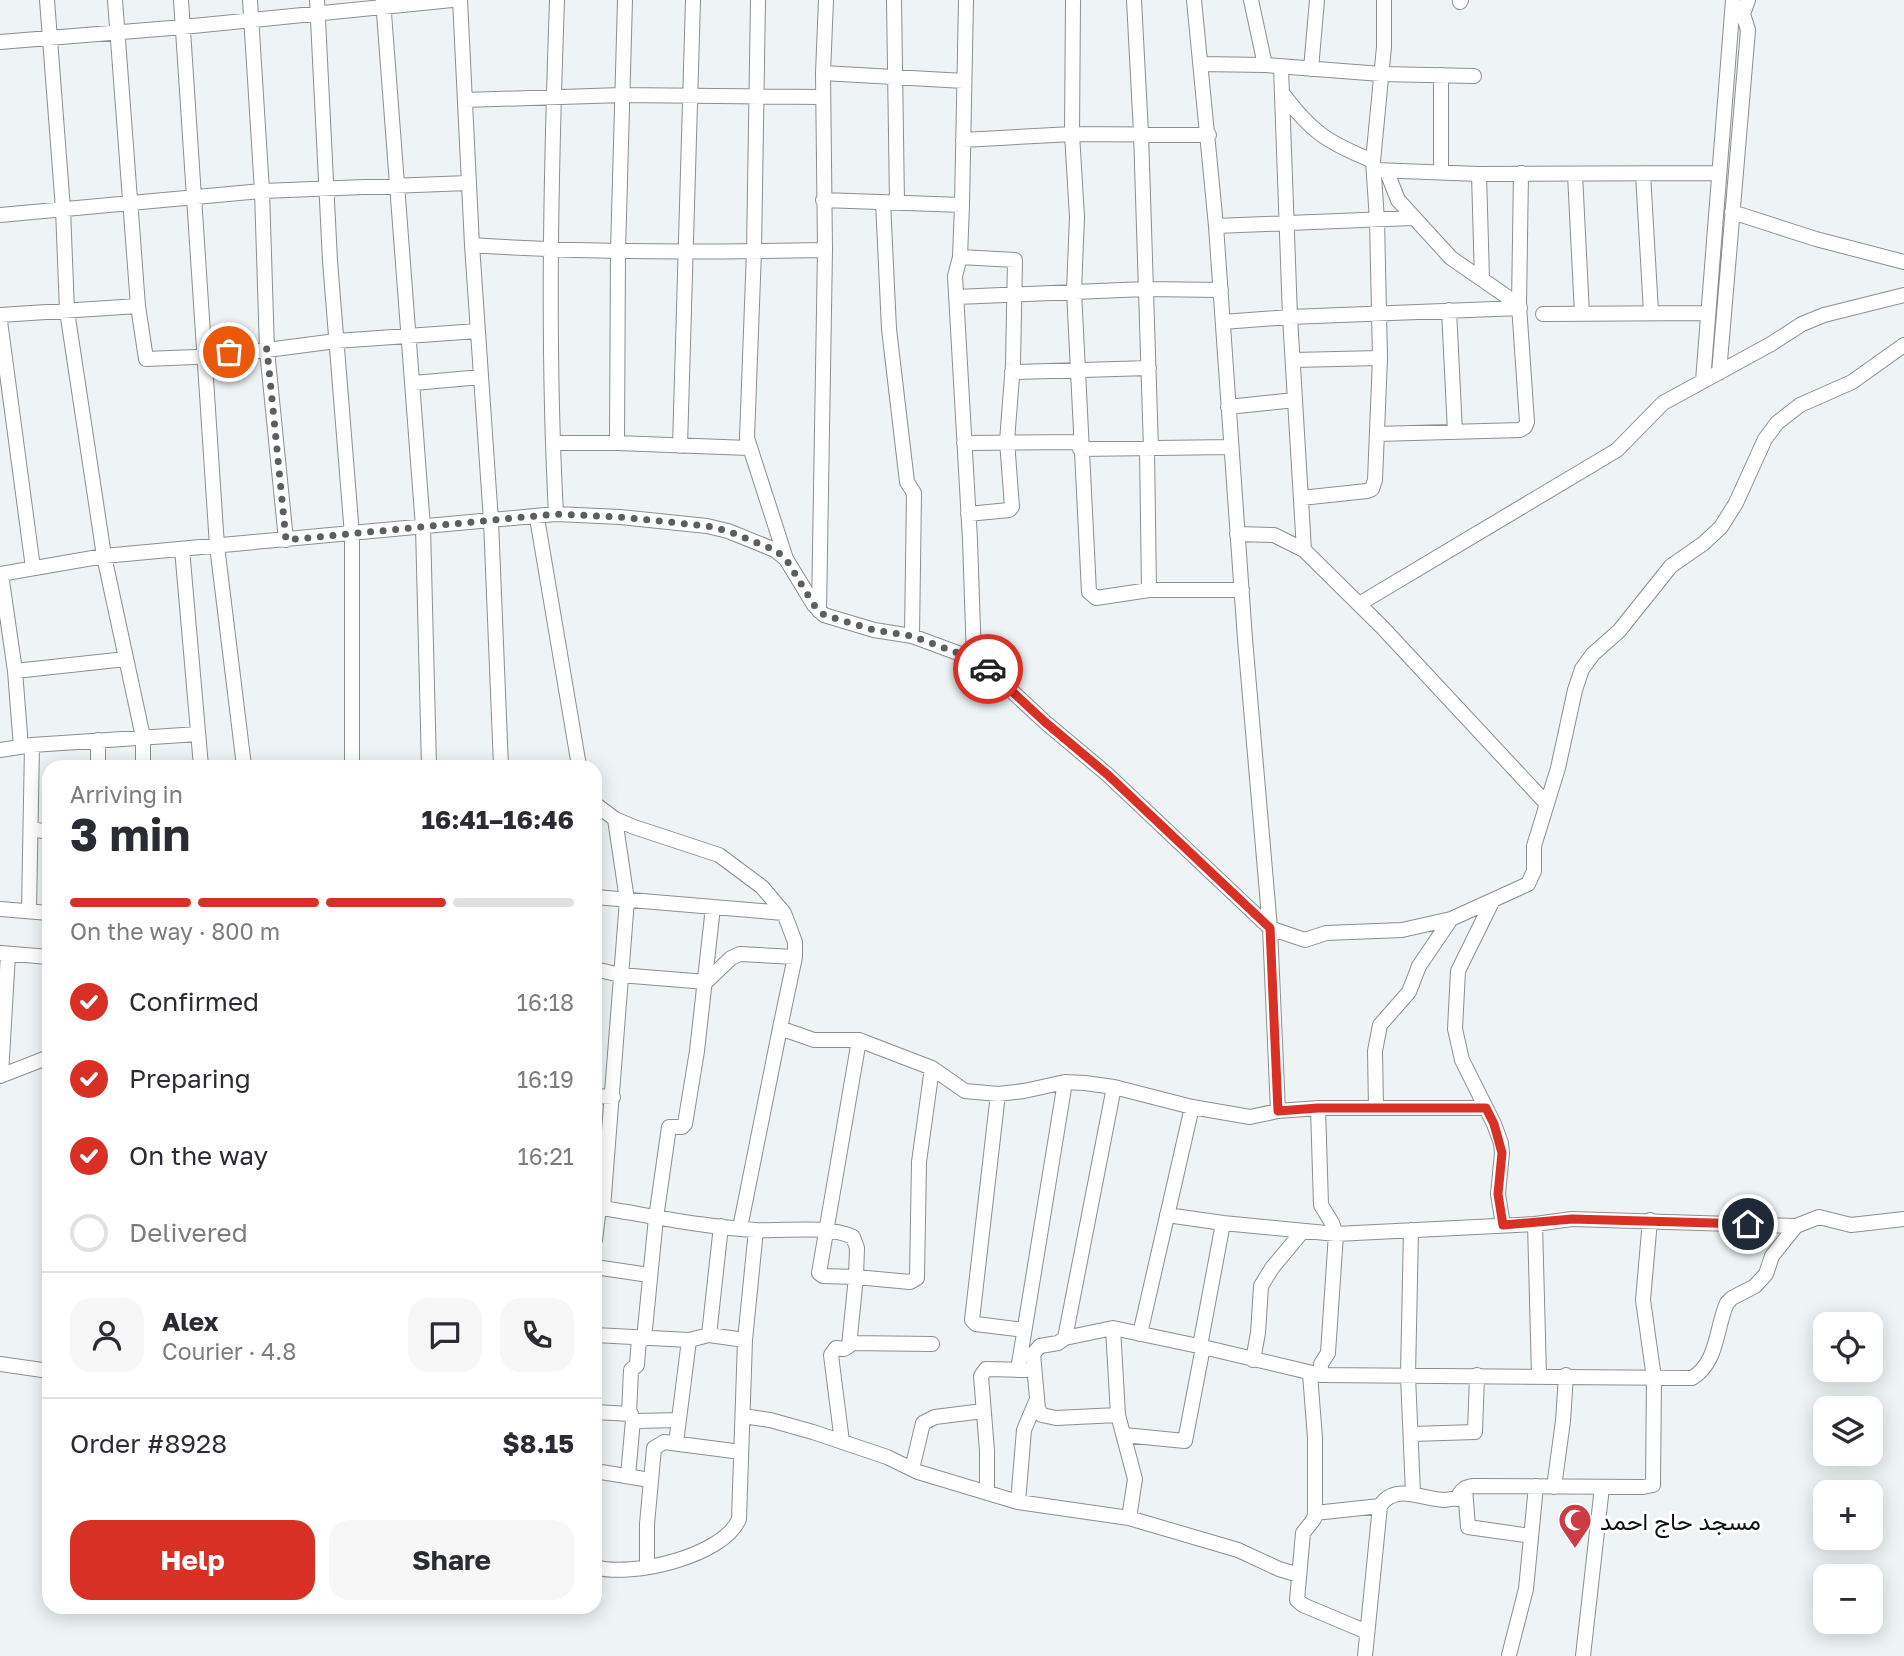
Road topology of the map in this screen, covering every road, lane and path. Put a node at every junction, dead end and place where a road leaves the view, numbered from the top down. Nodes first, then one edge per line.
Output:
1 (47, 0) edge
2 (116, 0) edge
3 (181, 0) edge
4 (250, 0) edge
5 (452, 0) edge
6 (460, 0) edge
7 (557, 0) edge
8 (625, 0) edge
9 (693, 0) edge
10 (758, 0) edge
11 (825, 0) edge
12 (894, 0) edge
13 (966, 0) edge
14 (1073, 0) edge
15 (1134, 0) edge
16 (1195, 0) edge
17 (1251, 0) edge
18 (1317, 0) edge
19 (1384, 0) edge
20 (1733, 0) edge
21 (1748, 0) edge
22 (384, 3) edge
23 (317, 7) edge
24 (251, 20) junction
25 (183, 27) junction
26 (117, 33) junction
27 (50, 38) junction
28 (0, 42) edge
29 (1201, 64) junction
30 (1265, 65) junction
31 (1281, 67) junction
32 (1311, 69) junction
33 (823, 73) junction
34 (1381, 74) junction
35 (1441, 75) junction
36 (1474, 76) dead end
37 (896, 78) junction
38 (964, 81) junction
39 (1283, 94) junction
40 (622, 95) junction
41 (692, 96) junction
42 (758, 96) junction
43 (554, 97) junction
44 (823, 97) junction
45 (465, 100) junction
46 (1142, 133) junction
47 (1072, 134) junction
48 (1209, 135) junction
49 (963, 140) junction
50 (1378, 167) junction
51 (1441, 172) junction
52 (1521, 173) junction
53 (1718, 173) junction
54 (1479, 174) junction
55 (1575, 174) junction
56 (1643, 174) junction
57 (468, 183) junction
58 (399, 185) junction
59 (326, 189) junction
60 (262, 191) junction
61 (193, 196) junction
62 (823, 200) junction
63 (131, 202) junction
64 (890, 202) junction
65 (962, 205) junction
66 (63, 209) junction
67 (1732, 212) junction
68 (0, 215) edge
69 (1412, 218) junction
70 (1377, 220) junction
71 (1287, 222) junction
72 (1216, 226) junction
73 (472, 245) junction
74 (550, 250) junction
75 (825, 250) junction
76 (618, 251) junction
77 (754, 251) junction
78 (685, 253) junction
79 (960, 257) junction
80 (1904, 262) edge
81 (1482, 279) junction
82 (1145, 289) junction
83 (1221, 290) junction
84 (1074, 291) junction
85 (1014, 295) junction
86 (1904, 295) edge
87 (956, 297) junction
88 (138, 306) junction
89 (1520, 307) junction
90 (1449, 310) junction
91 (67, 311) junction
92 (1651, 312) junction
93 (1707, 313) junction
94 (1379, 314) junction
95 (1543, 314) dead end
96 (1583, 314) junction
97 (0, 316) edge
98 (1290, 317) junction
99 (0, 321) edge
100 (1223, 322) junction
101 (478, 331) junction
102 (410, 337) junction
103 (336, 341) junction
104 (1904, 345) edge
105 (267, 349) junction
106 (204, 355) junction
107 (1380, 358) junction
108 (1293, 360) junction
109 (1149, 369) junction
110 (1077, 371) junction
111 (1012, 372) junction
112 (1719, 373) junction
113 (481, 377) junction
114 (1703, 382) junction
115 (414, 383) junction
116 (1294, 400) junction
117 (1228, 407) junction
118 (1455, 432) junction
119 (1377, 434) junction
120 (1007, 441) junction
121 (553, 443) junction
122 (617, 443) junction
123 (964, 443) junction
124 (1080, 445) junction
125 (680, 446) junction
126 (1231, 447) junction
127 (749, 449) junction
128 (1149, 449) junction
129 (1301, 498) junction
130 (556, 514) junction
131 (968, 514) junction
132 (537, 518) junction
133 (491, 520) junction
134 (423, 527) junction
135 (1237, 534) junction
136 (352, 535) junction
137 (286, 540) junction
138 (217, 546) junction
139 (182, 549) junction
140 (1304, 550) junction
141 (104, 556) junction
142 (786, 559) junction
143 (33, 568) junction
144 (1, 574) edge
145 (1149, 590) junction
146 (1242, 590) junction
147 (1359, 604) junction
148 (819, 612) junction
149 (912, 636) junction
150 (126, 659) junction
151 (974, 659) junction
152 (15, 671) junction
153 (198, 734) junction
154 (143, 737) junction
155 (98, 740) junction
156 (26, 746) junction
157 (0, 750) edge
158 (98, 760) edge
159 (143, 760) edge
160 (200, 760) edge
161 (243, 760) edge
162 (352, 760) edge
163 (429, 760) edge
164 (501, 760) edge
165 (578, 760) edge
166 (1546, 803) junction
167 (602, 809) edge
168 (615, 819) junction
169 (31, 829) junction
170 (42, 831) edge
171 (602, 898) edge
172 (626, 900) junction
173 (1492, 902) junction
174 (713, 907) junction
175 (0, 909) edge
176 (29, 911) junction
177 (42, 912) edge
178 (784, 913) junction
179 (1451, 919) junction
180 (1270, 928) junction
181 (4, 954) edge
182 (42, 957) edge
183 (795, 957) junction
184 (602, 971) edge
185 (620, 975) junction
186 (706, 982) junction
187 (780, 1028) junction
188 (859, 1040) junction
189 (42, 1060) edge
190 (932, 1068) junction
191 (1, 1075) edge
192 (1065, 1082) junction
193 (1114, 1087) junction
194 (998, 1094) junction
195 (602, 1096) edge
196 (613, 1097) junction
197 (1192, 1107) junction
198 (1318, 1108) junction
199 (1376, 1108) junction
200 (1486, 1108) junction
201 (1278, 1111) junction
202 (602, 1156) edge
203 (602, 1209) edge
204 (1167, 1216) junction
205 (656, 1218) junction
206 (1904, 1219) edge
207 (1650, 1220) junction
208 (1223, 1223) junction
209 (1535, 1224) junction
210 (1503, 1225) junction
211 (721, 1226) junction
212 (1796, 1226) junction
213 (740, 1228) junction
214 (756, 1230) junction
215 (1411, 1230) junction
216 (825, 1231) junction
217 (1302, 1232) junction
218 (1336, 1234) junction
219 (602, 1268) edge
220 (649, 1275) junction
221 (856, 1277) junction
222 (1113, 1328) junction
223 (1024, 1330) junction
224 (1140, 1334) junction
225 (602, 1335) edge
226 (709, 1335) junction
227 (642, 1338) junction
228 (1065, 1338) junction
229 (689, 1340) junction
230 (746, 1340) junction
231 (850, 1343) junction
232 (932, 1344) dead end
233 (1202, 1347) junction
234 (1253, 1360) junction
235 (0, 1364) edge
236 (42, 1370) edge
237 (1018, 1370) junction
238 (1035, 1371) junction
239 (1316, 1375) junction
240 (1539, 1375) junction
241 (1566, 1375) junction
242 (1408, 1376) junction
243 (1477, 1376) junction
244 (1654, 1378) junction
245 (1037, 1399) junction
246 (983, 1411) junction
247 (602, 1413) edge
248 (1118, 1415) junction
249 (743, 1416) junction
250 (631, 1417) junction
251 (679, 1420) junction
252 (1412, 1434) junction
253 (1124, 1435) junction
254 (842, 1442) junction
255 (676, 1443) junction
256 (741, 1452) junction
257 (912, 1469) junction
258 (602, 1472) edge
259 (628, 1476) junction
260 (650, 1480) junction
261 (1536, 1486) junction
262 (1554, 1487) junction
263 (1602, 1487) junction
264 (1465, 1488) junction
265 (987, 1493) junction
266 (1413, 1493) junction
267 (1018, 1502) junction
268 (1380, 1506) junction
269 (1315, 1513) junction
270 (1129, 1518) junction
271 (1531, 1536) junction
272 (647, 1566) junction
273 (602, 1568) edge
274 (1299, 1575) junction
275 (1367, 1632) junction
276 (1509, 1655) edge
277 (1365, 1656) edge
278 (1503, 1656) edge
279 (1520, 1656) edge
280 (1583, 1656) edge

1 - 27 street
2 - 26 street
3 - 25 street
4 - 24 street
5 - 22 street
6 - 45 street
7 - 43 street
8 - 40 street
9 - 41 street
10 - 42 street
11 - 33 street
12 - 37 street
13 - 38 street
14 - 47 street
15 - 46 street
16 - 29 street
17 - 30 street
18 - 32 street
19 - 34 street
20 - 53 street
21 - 67 street
22 - 23 street
22 - 58 street
23 - 24 street
23 - 59 street
24 - 25 street
24 - 60 street
25 - 26 street
25 - 61 street
26 - 27 street
26 - 63 street
27 - 28 street
27 - 66 street
29 - 30 street
29 - 48 street
30 - 31 street
31 - 32 street
31 - 39 street
32 - 34 street
33 - 37 street
33 - 44 street
34 - 35 street
34 - 50 street
35 - 36 street
35 - 51 street
37 - 38 street
37 - 64 street
38 - 49 street
39 - 50 street
39 - 71 street
40 - 41 street
40 - 43 street
40 - 76 street
41 - 42 street
41 - 78 street
42 - 44 street
42 - 77 street
43 - 45 street
43 - 74 street
44 - 62 street
45 - 57 street
46 - 47 street
46 - 48 street
46 - 82 street
47 - 49 street
47 - 84 street
48 - 72 street
49 - 65 street
50 - 51 street
50 - 69 street
50 - 70 street
51 - 54 street
52 - 54 street
52 - 55 street
52 - 89 street
53 - 56 street
53 - 93 street
54 - 81 street
55 - 56 street
55 - 96 street
56 - 92 street
57 - 58 street
57 - 73 street
58 - 59 street
58 - 102 street
59 - 60 street
59 - 103 street
60 - 61 street
60 - 105 street
61 - 63 street
61 - 106 street
62 - 64 street
62 - 75 street
63 - 66 street
63 - 88 street
64 - 65 street
64 - 149 street
65 - 79 street
66 - 68 street
66 - 91 street
67 - 80 street
67 - 112 street
69 - 70 street
69 - 81 street
70 - 71 street
70 - 94 street
71 - 72 street
71 - 98 street
72 - 83 street
73 - 74 street
73 - 101 street
74 - 76 street
74 - 121 street
75 - 77 street
75 - 148 street
76 - 78 street
76 - 122 street
77 - 78 street
77 - 127 street
78 - 125 street
79 - 85 street
79 - 87 street
81 - 89 street
82 - 83 street
82 - 84 street
82 - 109 street
83 - 100 street
84 - 85 street
84 - 110 street
85 - 87 street
85 - 111 street
86 - 112 street
87 - 123 street
88 - 91 street
88 - 106 street
89 - 90 street
89 - 118 street
90 - 94 street
90 - 118 street
91 - 97 street
91 - 141 street
92 - 93 street
92 - 96 street
93 - 114 street
94 - 98 street
94 - 107 street
95 - 96 street
98 - 100 street
98 - 108 street
99 - 143 street
100 - 117 street
101 - 102 street
101 - 113 street
102 - 103 street
102 - 115 street
103 - 105 street
103 - 136 street
104 - 166 street
105 - 106 street
105 - 137 street
106 - 138 street
107 - 108 street
107 - 119 street
108 - 116 street
109 - 110 street
109 - 128 street
110 - 111 street
110 - 124 street
111 - 120 street
112 - 114 street
113 - 115 street
113 - 133 street
114 - 147 street
115 - 134 street
116 - 117 street
116 - 129 street
117 - 126 street
118 - 119 street
119 - 129 street
120 - 123 street
120 - 124 street
120 - 131 street
121 - 122 street
121 - 130 street
122 - 125 street
123 - 131 street
124 - 128 street
124 - 145 street
125 - 127 street
126 - 128 street
126 - 135 street
127 - 142 street
128 - 145 street
129 - 140 street
130 - 132 street
130 - 142 street
131 - 151 street
132 - 133 street
132 - 165 street
133 - 134 street
133 - 164 street
134 - 136 street
134 - 163 street
135 - 140 street
135 - 146 street
136 - 137 street
136 - 162 street
137 - 138 street
138 - 139 street
138 - 161 street
139 - 141 street
139 - 153 street
140 - 147 street
141 - 143 street
141 - 150 street
142 - 148 street
143 - 144 street
144 - 152 street
145 - 146 street
146 - 180 street
147 - 166 street
148 - 149 street
149 - 151 street
150 - 152 street
150 - 154 street
151 - 180 street
152 - 156 street
153 - 154 street
153 - 160 street
154 - 155 street
154 - 159 street
155 - 156 street
155 - 158 street
156 - 157 street
156 - 169 street
166 - 173 street
167 - 168 street
168 - 172 street
168 - 178 street
169 - 170 street
169 - 176 street
171 - 172 street
172 - 174 street
172 - 185 street
173 - 179 street
173 - 200 street
174 - 178 street
174 - 186 street
175 - 176 street
176 - 177 street
178 - 183 street
179 - 180 street
179 - 199 street
180 - 201 street
181 - 182 street
181 - 191 street
183 - 186 street
183 - 187 street
184 - 185 street
185 - 186 street
185 - 196 street
186 - 205 street
187 - 188 street
187 - 213 street
188 - 190 street
188 - 216 street
189 - 191 street
190 - 194 street
190 - 221 street
192 - 193 street
192 - 194 street
192 - 223 street
193 - 197 street
193 - 228 street
194 - 223 street
195 - 196 street
196 - 202 street
197 - 201 street
197 - 204 street
198 - 199 street
198 - 201 street
198 - 218 street
199 - 200 street
200 - 210 street
203 - 205 street
204 - 208 street
204 - 224 street
205 - 211 street
205 - 220 street
206 - 212 street
207 - 209 street
207 - 212 street
207 - 244 street
208 - 217 street
208 - 233 street
209 - 210 street
209 - 240 street
210 - 215 street
211 - 213 street
211 - 226 street
212 - 244 street
213 - 214 street
214 - 216 street
214 - 230 street
215 - 218 street
215 - 242 street
216 - 221 street
216 - 221 street
217 - 218 street
217 - 234 street
218 - 239 street
219 - 220 street
220 - 227 street
221 - 231 street
222 - 224 street
222 - 228 street
222 - 248 street
223 - 237 street
224 - 233 street
225 - 227 street
226 - 229 street
226 - 230 street
227 - 229 street
227 - 250 street
228 - 238 street
229 - 251 street
230 - 249 street
231 - 232 street
231 - 254 street
233 - 234 street
233 - 253 street
234 - 239 street
235 - 236 street
237 - 238 street
237 - 246 street
238 - 245 street
239 - 242 street
239 - 269 street
240 - 241 street
240 - 243 street
241 - 244 street
241 - 262 street
242 - 243 street
242 - 252 street
243 - 252 street
244 - 263 street
245 - 248 street
245 - 267 street
246 - 257 street
246 - 265 street
247 - 250 street
248 - 253 street
249 - 254 street
249 - 256 street
250 - 251 street
250 - 259 street
251 - 255 street
252 - 266 street
253 - 270 street
254 - 257 street
255 - 256 street
255 - 260 street
256 - 272 street
257 - 265 street
258 - 259 street
259 - 260 street
260 - 272 street
261 - 262 street
261 - 264 street
261 - 271 street
262 - 263 street
263 - 280 street
264 - 266 street
264 - 271 street
265 - 267 street
266 - 268 street
267 - 270 street
268 - 269 street
268 - 275 street
269 - 274 street
270 - 274 street
271 - 276 street
272 - 273 street
274 - 275 street
275 - 277 street
276 - 278 street
276 - 279 street

